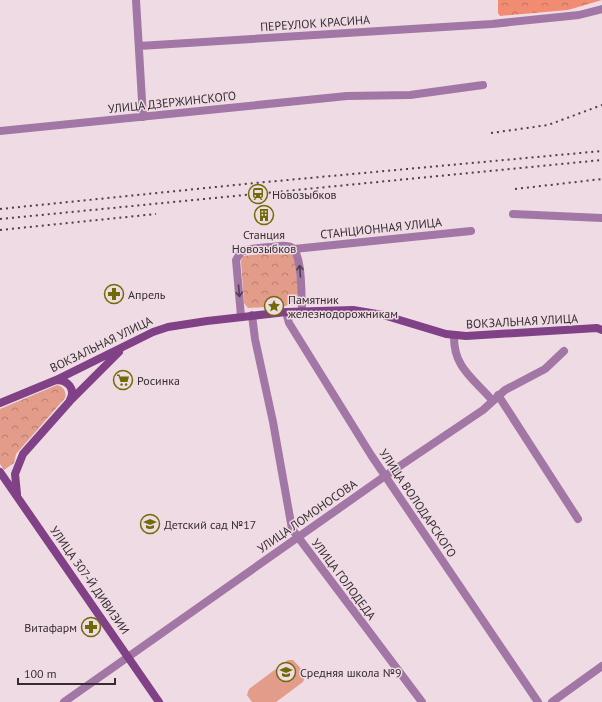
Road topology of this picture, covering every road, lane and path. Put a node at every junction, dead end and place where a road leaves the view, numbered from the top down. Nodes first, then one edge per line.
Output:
1 (136, 0) edge
2 (602, 9) edge
3 (139, 46) junction
4 (483, 85) dead end
5 (143, 117) junction
6 (0, 130) edge
7 (513, 214) dead end
8 (602, 218) edge
9 (471, 231) dead end
10 (294, 249) junction
11 (302, 310) junction
12 (286, 312) junction
13 (252, 315) junction
14 (241, 316) junction
15 (600, 329) edge
16 (454, 335) junction
17 (134, 341) junction
18 (564, 351) dead end
19 (56, 380) junction
20 (495, 398) junction
21 (70, 401) junction
22 (0, 403) edge
23 (0, 472) edge
24 (385, 476) junction
25 (21, 502) junction
26 (578, 519) dead end
27 (297, 538) junction
28 (128, 657) junction
29 (602, 666) edge
30 (64, 702) edge
31 (159, 702) edge
32 (422, 702) edge
33 (538, 702) edge
34 (552, 702) edge

1 - 3 street
2 - 3 street, ПЕРЕУЛОК КРАСИНА
3 - 5 street
4 - 5 street, УЛИЦА ДЗЕРЖИНСКОГО
5 - 6 street, УЛИЦА ДЗЕРЖИНСКОГО
7 - 8 street
9 - 10 street, СТАНЦИОННАЯ УЛИЦА
11 -> 10 street
10 -> 14 street
11 - 12 main road, ВОКЗАЛЬНАЯ УЛИЦА
11 - 16 main road, ВОКЗАЛЬНАЯ УЛИЦА
12 - 13 main road, ВОКЗАЛЬНАЯ УЛИЦА
12 - 24 street, УЛИЦА ВОЛОДАРСКОГО
13 - 14 main road, ВОКЗАЛЬНАЯ УЛИЦА
13 - 27 street, УЛИЦА ГОЛОДЕДА
14 - 17 main road, ВОКЗАЛЬНАЯ УЛИЦА
15 - 16 main road, ВОКЗАЛЬНАЯ УЛИЦА
16 - 20 street
17 - 19 main road, ВОКЗАЛЬНАЯ УЛИЦА
17 - 21 main road
18 - 20 street, УЛИЦА ЛОМОНОСОВА
19 - 21 main road
19 - 22 main road, ВОКЗАЛЬНАЯ УЛИЦА
20 - 24 street, УЛИЦА ЛОМОНОСОВА
20 - 26 street
21 - 25 main road
23 - 25 main road, УЛИЦА 307-Й ДИВИЗИИ
24 - 27 street, УЛИЦА ЛОМОНОСОВА
24 - 33 street, УЛИЦА ВОЛОДАРСКОГО
25 - 28 main road, УЛИЦА 307-Й ДИВИЗИИ
27 - 28 street, УЛИЦА ЛОМОНОСОВА
27 - 32 street, УЛИЦА ГОЛОДЕДА
28 - 30 street, УЛИЦА ЛОМОНОСОВА
28 - 31 main road, УЛИЦА 307-Й ДИВИЗИИ
29 - 34 street

